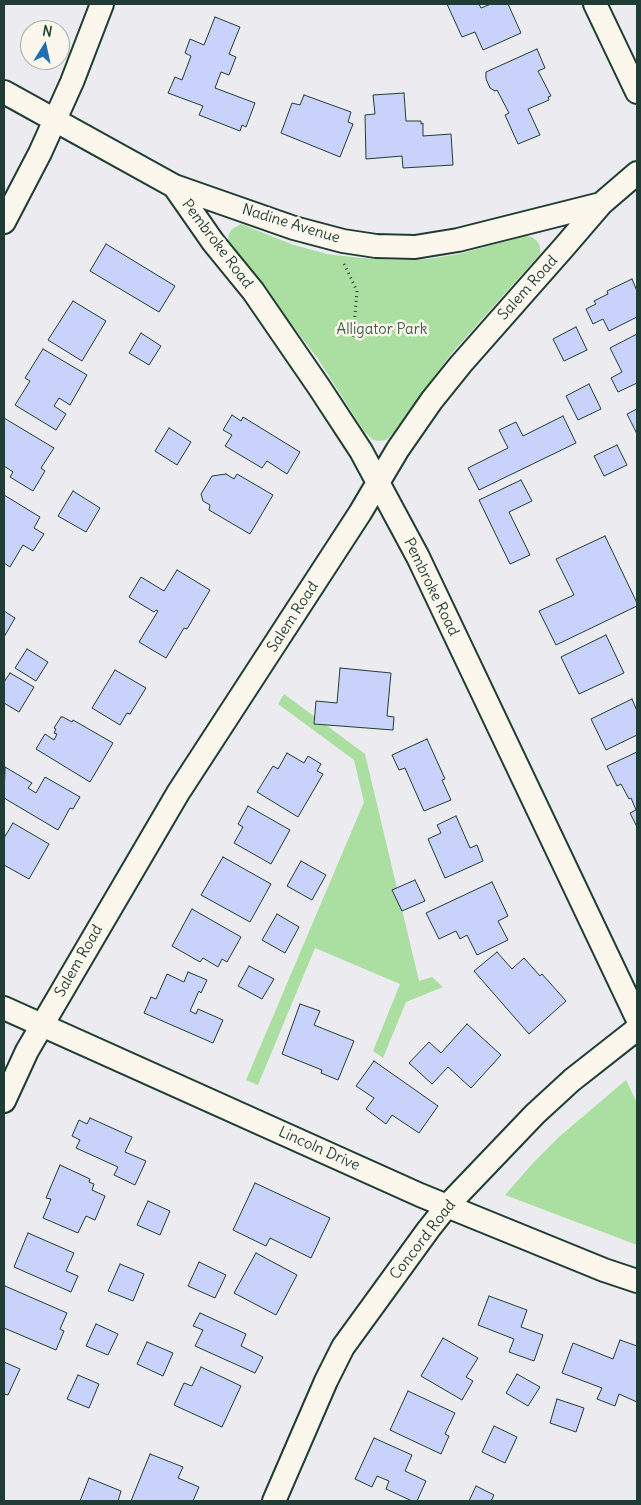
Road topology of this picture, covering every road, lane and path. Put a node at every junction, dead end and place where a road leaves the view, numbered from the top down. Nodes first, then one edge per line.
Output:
1 (102, 4) edge
2 (595, 4) edge
3 (4, 92) edge
4 (637, 92) edge
5 (55, 120) junction
6 (637, 173) edge
7 (174, 186) junction
8 (600, 204) junction
9 (4, 222) edge
10 (343, 241) junction
11 (353, 338) dead end
12 (379, 484) junction
13 (4, 1008) edge
14 (637, 1018) edge
15 (43, 1025) junction
16 (637, 1029) edge
17 (4, 1101) edge
18 (448, 1206) junction
19 (637, 1281) edge
20 (274, 1501) edge

1 - 5 street
2 - 4 street
3 - 5 street, Nadine Avenue
5 - 7 street, Nadine Avenue
5 - 9 street
6 - 8 street, Salem Road
7 - 10 street, Nadine Avenue
7 - 12 street, Pembroke Road
8 - 10 street, Nadine Avenue
8 - 12 street, Salem Road
10 - 11 path
12 - 14 street, Pembroke Road
12 - 15 street, Salem Road
13 - 15 street, Lincoln Drive
15 - 17 street, Salem Road
15 - 18 street, Lincoln Drive
16 - 18 street, Concord Road
18 - 19 street, Lincoln Drive
18 - 20 street, Concord Road

